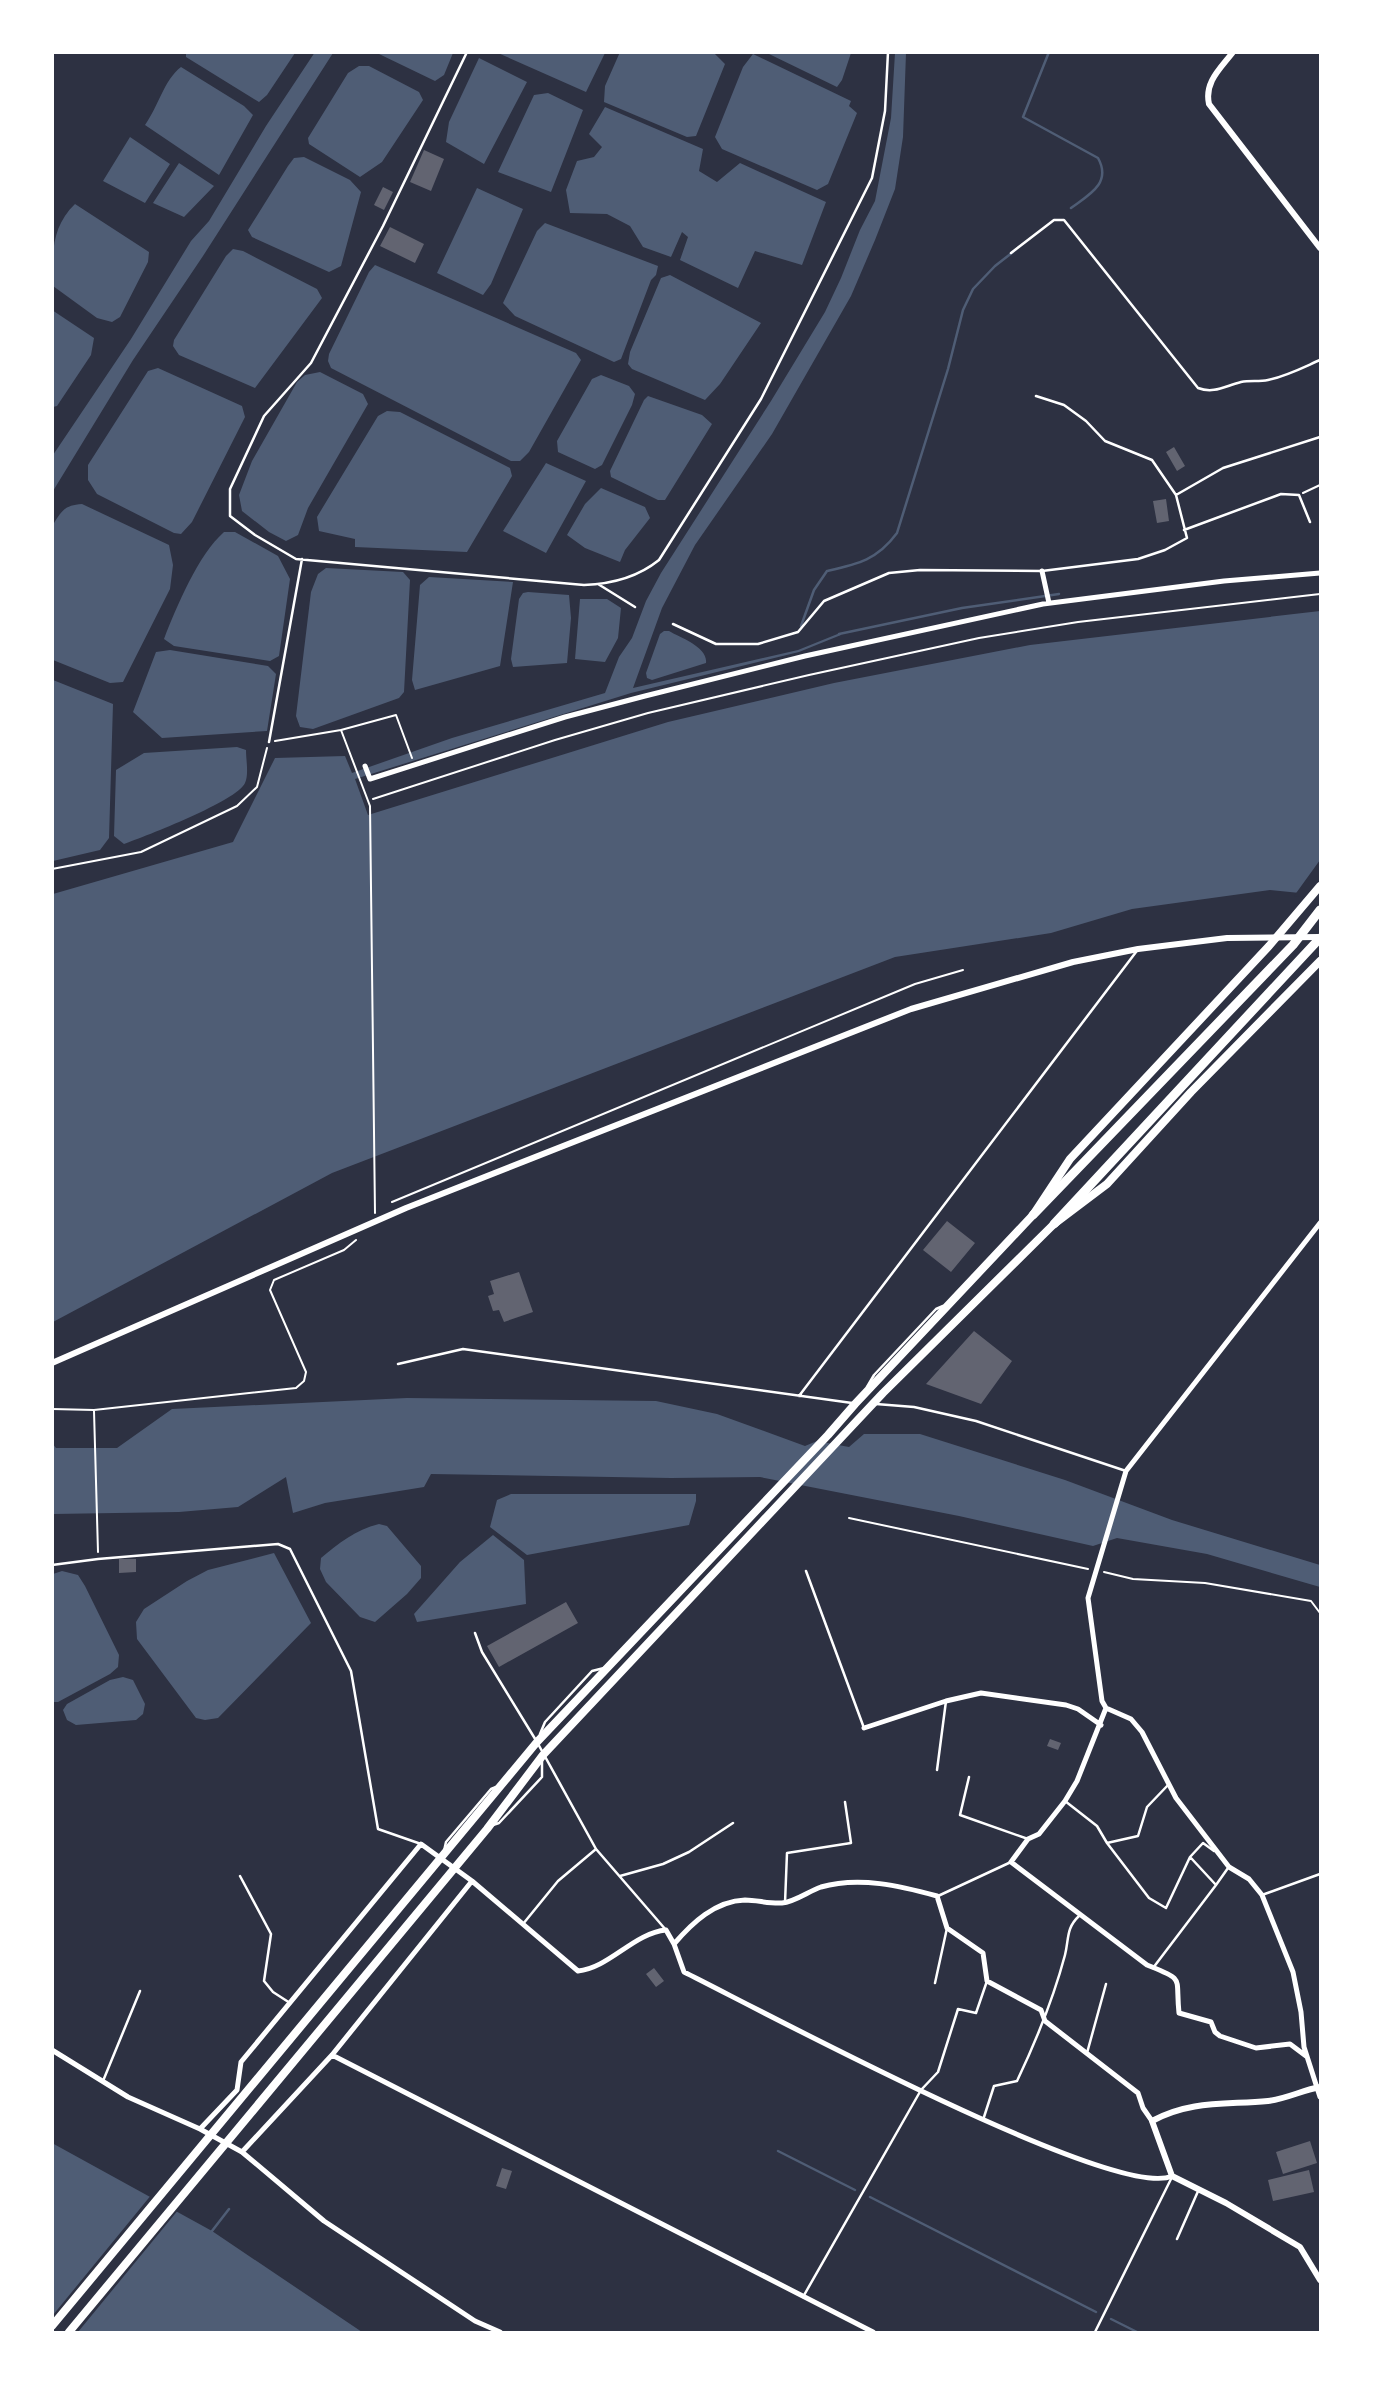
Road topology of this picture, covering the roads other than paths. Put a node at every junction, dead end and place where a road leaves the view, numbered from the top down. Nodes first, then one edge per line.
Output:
1 (467, 52) edge
2 (888, 52) edge
3 (1233, 52) edge
4 (1321, 248) edge
5 (1011, 253) dead end
6 (1321, 360) edge
7 (1035, 396) dead end
8 (1321, 437) edge
9 (1176, 495) junction
10 (1310, 522) dead end
11 (1184, 530) junction
12 (302, 559) junction
13 (1042, 571) junction
14 (1321, 573) edge
15 (598, 584) junction
16 (1049, 603) junction
17 (635, 607) dead end
18 (673, 624) dead end
19 (269, 741) road end
20 (365, 765) dead end
21 (1321, 886) edge
22 (1321, 910) edge
23 (1321, 938) edge
24 (1138, 950) junction
25 (1321, 961) edge
26 (1033, 1215) junction
27 (1321, 1223) edge
28 (1054, 1224) junction
29 (52, 1363) edge
30 (398, 1364) dead end
31 (799, 1396) junction
32 (855, 1404) junction
33 (874, 1404) junction
34 (1126, 1471) junction
35 (52, 1565) edge
36 (806, 1571) dead end
37 (475, 1633) dead end
38 (946, 1701) junction
39 (1106, 1708) junction
40 (1101, 1725) junction
41 (863, 1728) joint
42 (537, 1742) junction
43 (543, 1755) junction
44 (937, 1770) dead end
45 (969, 1777) dead end
46 (1169, 1784) junction
47 (1065, 1801) junction
48 (845, 1802) dead end
49 (733, 1823) dead end
50 (1028, 1839) junction
51 (1107, 1843) junction
52 (421, 1844) junction
53 (596, 1849) junction
54 (1190, 1857) junction
55 (1222, 1858) junction
56 (442, 1859) junction
57 (1011, 1862) junction
58 (454, 1867) junction
59 (1229, 1867) junction
60 (1321, 1874) edge
61 (240, 1876) dead end
62 (620, 1876) junction
63 (472, 1881) junction
64 (1216, 1885) junction
65 (1262, 1895) junction
66 (937, 1896) junction
67 (785, 1903) junction
68 (1082, 1914) junction
69 (523, 1924) junction
70 (947, 1928) junction
71 (666, 1930) junction
72 (674, 1944) junction
73 (1153, 1968) junction
74 (987, 1981) junction
75 (935, 1983) dead end
76 (1106, 1984) dead end
77 (140, 1992) dead end
78 (290, 2003) junction
79 (1045, 2021) junction
80 (52, 2050) edge
81 (1087, 2053) junction
82 (332, 2055) junction
83 (1306, 2056) junction
84 (103, 2081) junction
85 (1319, 2087) edge
86 (921, 2090) junction
87 (1321, 2097) edge
88 (983, 2120) junction
89 (1152, 2121) junction
90 (200, 2129) junction
91 (242, 2152) junction
92 (1172, 2176) junction
93 (1199, 2189) junction
94 (1177, 2239) dead end
95 (1321, 2280) edge
96 (803, 2297) junction
97 (52, 2326) edge
98 (69, 2333) edge
99 (500, 2333) edge
100 (873, 2333) edge
101 (1095, 2333) edge

1 - 12 lane
2 - 15 lane
3 - 4 street
5 - 6 lane
7 - 9 lane
8 - 9 lane
9 - 11 lane
10 - 11 lane
11 - 13 lane
12 - 15 lane
12 - 19 lane
13 - 16 street
13 - 18 lane
14 - 16 street
15 - 17 lane
16 - 20 street
21 - 26 main road
22 - 26 highway
23 - 24 street
23 - 28 highway
24 - 29 street
24 - 31 lane
25 - 28 main road
26 - 32 main road
27 - 34 street
28 - 33 main road
30 - 31 lane
31 - 32 lane
32 - 33 lane
32 - 42 main road
33 - 34 lane
33 - 43 main road
34 - 39 street
35 - 52 lane
36 - 41 lane
37 - 42 lane
38 - 40 street
38 - 41 street
38 - 44 lane
39 - 40 street
39 - 46 street
40 - 47 street
42 - 43 lane
42 - 56 main road
43 - 53 lane
43 - 58 main road
45 - 50 lane
46 - 51 lane
46 - 55 street
47 - 50 street
47 - 51 lane
48 - 67 lane
49 - 62 lane
50 - 57 street
51 - 54 lane
52 - 56 street
52 - 78 street
53 - 62 lane
53 - 69 lane
54 - 55 lane
54 - 64 lane
55 - 59 street
56 - 58 street
56 - 97 main road
57 - 66 lane
57 - 68 street
58 - 63 street
58 - 98 main road
59 - 64 lane
59 - 65 street
60 - 65 lane
61 - 78 lane
62 - 71 lane
63 - 69 street
63 - 82 street
64 - 73 lane
65 - 83 street
66 - 67 street
66 - 70 street
67 - 72 street
68 - 73 street
68 - 79 lane
69 - 71 street
70 - 74 street
70 - 75 lane
71 - 72 street
72 - 86 street
73 - 83 street
74 - 79 street
74 - 86 lane
76 - 81 lane
77 - 84 lane
78 - 90 street
79 - 81 street
79 - 88 lane
80 - 84 street
81 - 89 street
82 - 91 street
82 - 96 street
83 - 85 street
84 - 90 street
85 - 87 street
85 - 89 street
86 - 88 street
86 - 96 lane
88 - 92 street
89 - 92 street
90 - 91 street
91 - 99 street
92 - 93 street
92 - 101 lane
93 - 94 lane
93 - 95 street
96 - 100 street

